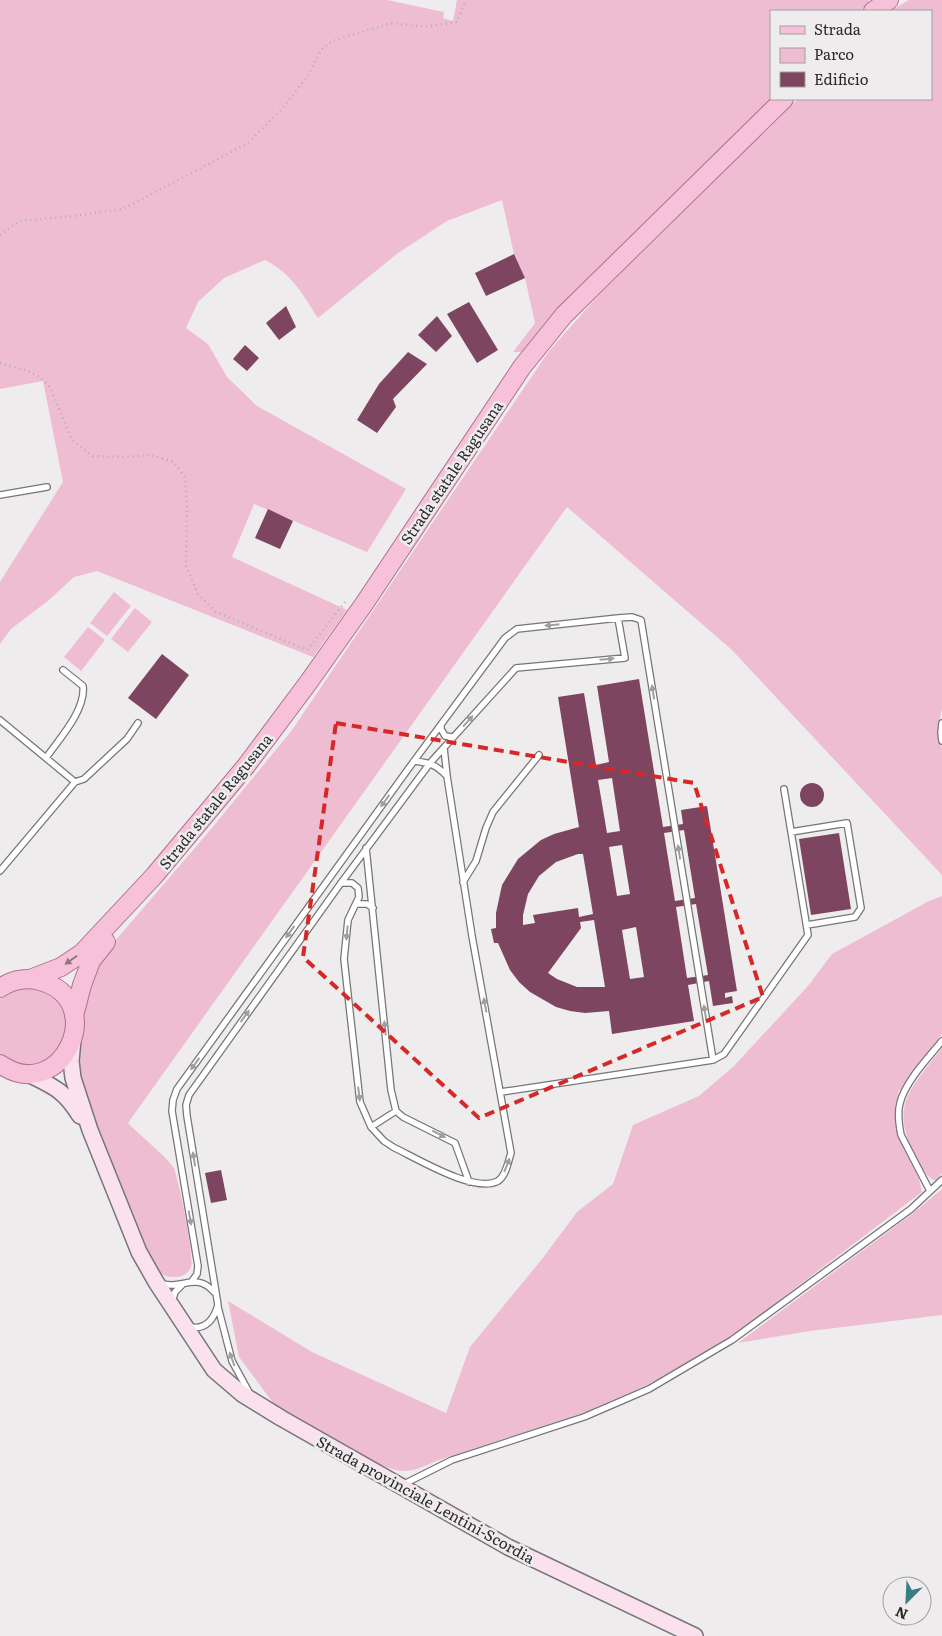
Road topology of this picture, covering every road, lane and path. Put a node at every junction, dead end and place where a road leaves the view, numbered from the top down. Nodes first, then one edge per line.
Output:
1 (466, 0) edge
2 (889, 0) edge
3 (874, 10) edge
4 (783, 100) edge
5 (0, 235) edge
6 (0, 363) edge
7 (47, 486) dead end
8 (0, 495) edge
9 (350, 596) dead end
10 (618, 618) junction
11 (63, 670) dead end
12 (0, 720) edge
13 (138, 723) dead end
14 (942, 723) edge
15 (440, 725) junction
16 (453, 738) junction
17 (942, 741) edge
18 (444, 748) junction
19 (539, 755) dead end
20 (46, 758) junction
21 (414, 761) junction
22 (430, 763) junction
23 (447, 776) junction
24 (75, 782) junction
25 (784, 789) dead end
26 (791, 832) junction
27 (366, 848) junction
28 (0, 871) edge
29 (154, 876) junction
30 (463, 882) junction
31 (341, 883) junction
32 (356, 904) junction
33 (373, 908) junction
34 (807, 925) junction
35 (0, 980) edge
36 (24, 980) junction
37 (0, 988) edge
38 (74, 1016) junction
39 (73, 1040) junction
40 (942, 1041) edge
41 (713, 1060) junction
42 (0, 1064) edge
43 (22, 1073) junction
44 (0, 1075) edge
45 (501, 1092) junction
46 (396, 1111) junction
47 (371, 1127) junction
48 (90, 1130) junction
49 (942, 1180) edge
50 (469, 1182) junction
51 (930, 1191) junction
52 (192, 1281) junction
53 (156, 1282) junction
54 (184, 1284) junction
55 (215, 1294) junction
56 (171, 1304) junction
57 (218, 1305) junction
58 (184, 1325) junction
59 (255, 1402) junction
60 (400, 1486) junction
61 (695, 1636) edge

1 - 5 path
2 - 3 main road
4 - 29 main road, Strada statale Ragusana
6 - 9 path
7 - 8 lane
10 -> 15 lane
16 -> 10 lane
41 -> 10 lane
11 - 20 lane
12 - 20 lane
13 - 24 lane
14 - 17 lane
15 - 16 lane
15 - 21 lane
16 - 18 lane
18 - 22 lane
18 - 23 lane
19 - 30 lane
20 - 24 lane
21 - 22 lane
21 -> 52 lane
22 - 23 lane
22 - 27 lane
23 - 30 lane
24 - 28 lane
25 - 26 lane
26 - 34 lane
26 - 34 lane
27 - 31 lane
27 - 33 lane
29 -> 36 main road
29 - 38 main road
45 -> 30 lane
31 - 32 lane
55 -> 31 lane
32 - 33 lane
32 -> 47 lane
46 -> 33 lane
34 - 41 lane
35 - 36 street
36 - 37 main road
36 - 38 main road
38 - 39 main road
39 - 43 main road
39 - 48 street
40 - 51 lane
41 - 45 lane
42 - 43 main road
43 - 44 main road
43 - 48 street
50 -> 45 lane
46 - 47 lane
46 -> 50 lane
47 - 50 lane
48 - 53 street
49 - 51 lane
51 - 60 lane
52 - 54 lane
52 - 55 lane
53 - 54 lane
53 - 56 street
54 - 56 lane
55 - 57 lane
56 - 58 street
57 - 58 lane
59 -> 57 lane
58 - 59 street, Strada provinciale Lentini-Scordia
59 - 60 street, Strada provinciale Lentini-Scordia
60 - 61 street, Strada provinciale Lentini-Scordia

